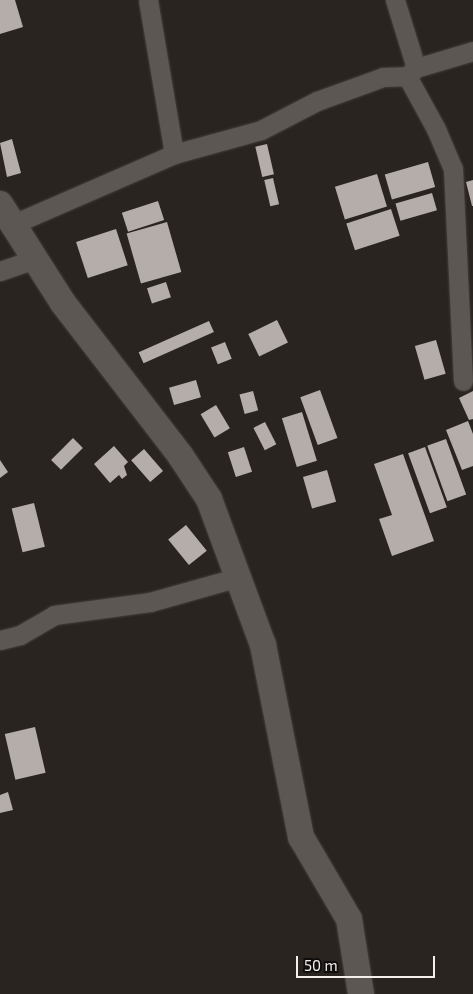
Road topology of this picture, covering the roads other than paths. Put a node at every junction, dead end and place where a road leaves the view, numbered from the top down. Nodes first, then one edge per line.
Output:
1 (148, 0) edge
2 (395, 0) edge
3 (473, 51) edge
4 (412, 72) junction
5 (174, 154) junction
6 (6, 214) edge
7 (34, 259) junction
8 (0, 271) edge
9 (466, 286) edge
10 (463, 381) dead end
11 (239, 577) junction
12 (0, 640) edge
13 (361, 994) edge

1 - 5 street
2 - 4 street
3 - 4 street
4 - 5 street
4 - 9 street
5 - 6 street
6 - 7 street
7 - 8 street
7 - 11 street
9 - 10 street
11 - 12 street
11 - 13 street

